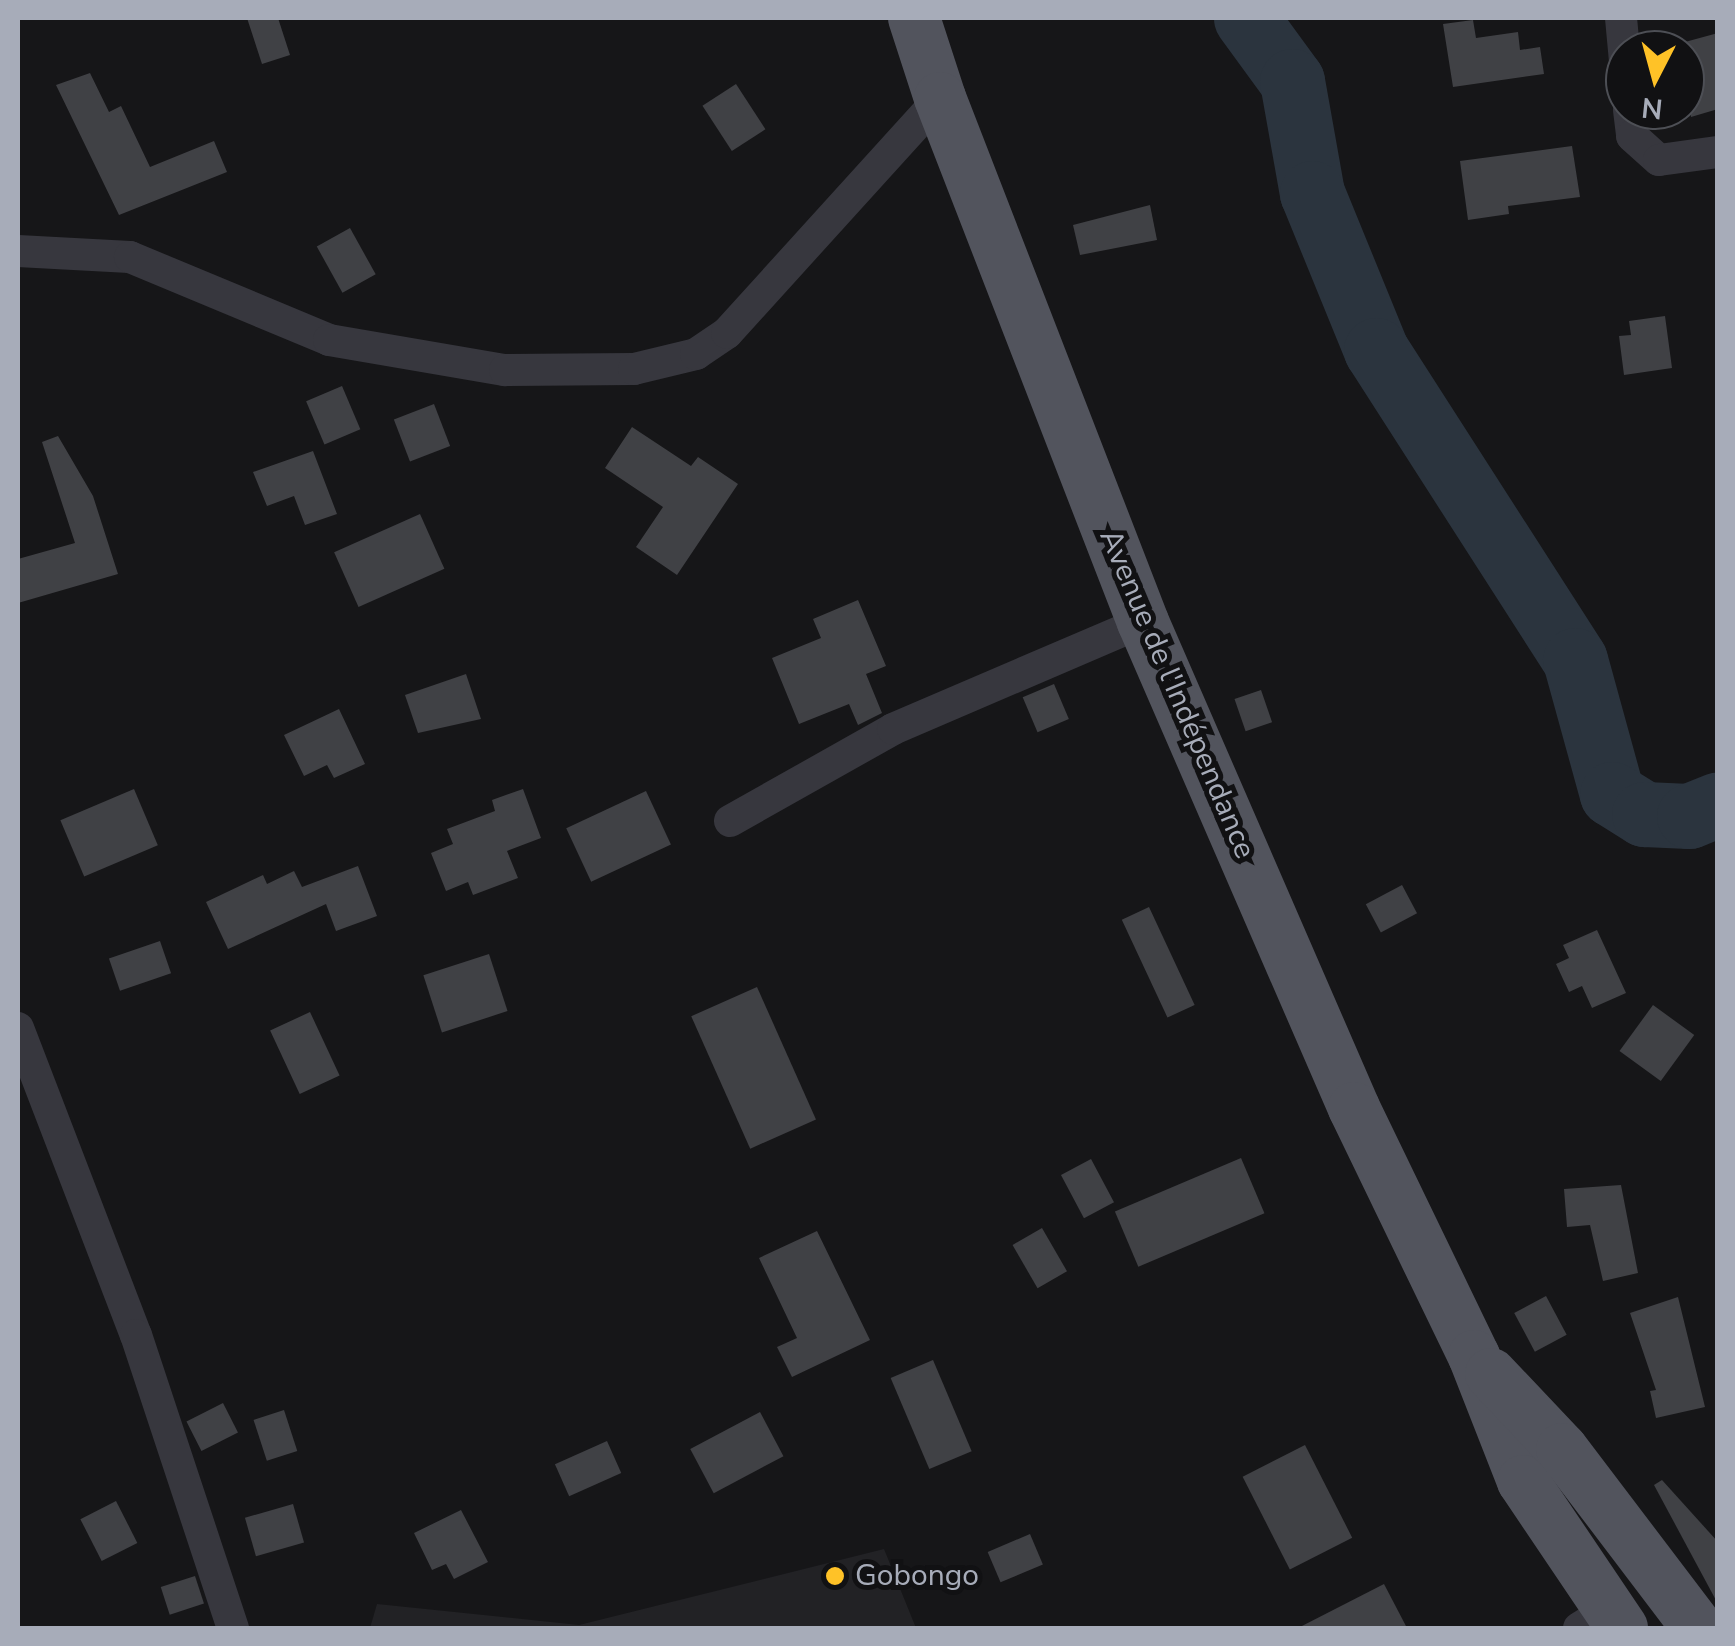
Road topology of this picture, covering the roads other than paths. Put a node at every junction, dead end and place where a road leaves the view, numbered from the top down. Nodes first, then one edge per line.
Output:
1 (914, 18) edge
2 (940, 98) junction
3 (1631, 130) edge
4 (1718, 152) edge
5 (18, 251) edge
6 (1144, 622) junction
7 (730, 821) dead end
8 (18, 1028) edge
9 (1474, 1356) junction
10 (1603, 1622) edge
11 (233, 1628) edge
12 (1698, 1628) edge

1 - 2 main road, Avenue de l'Indépendance
2 - 5 street
2 - 6 main road, Avenue de l'Indépendance
3 - 4 street
6 - 7 street
6 - 9 main road, Avenue de l'Indépendance
8 - 11 street
9 - 10 main road, Avenue de l'Indépendance
9 - 12 main road, Avenue de l'Indépendance

